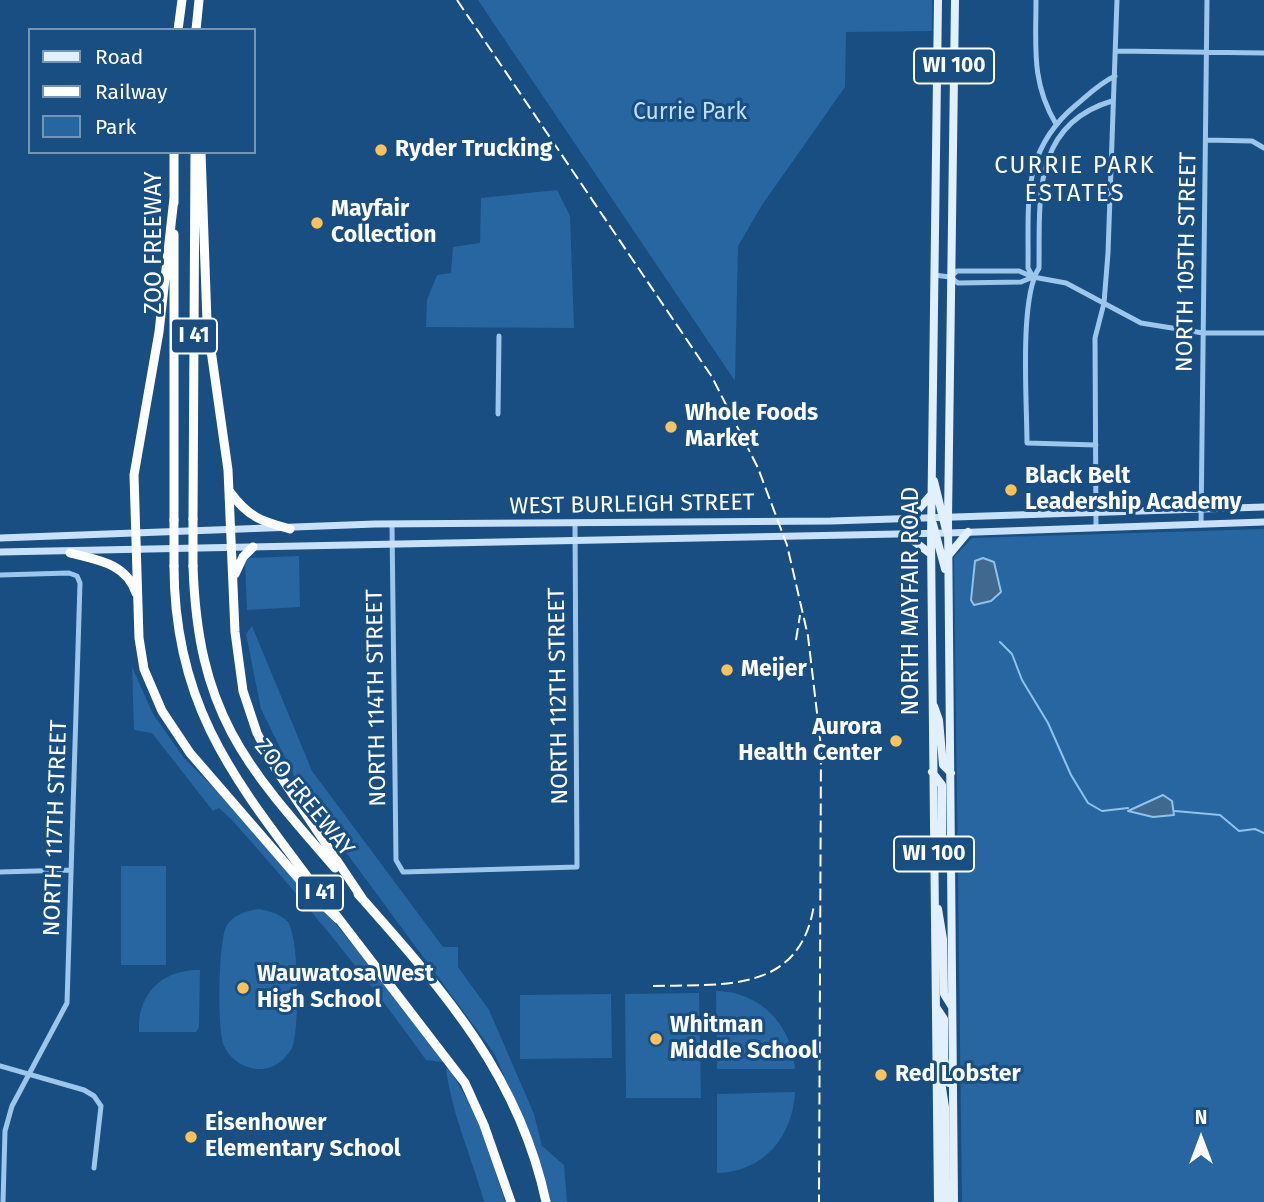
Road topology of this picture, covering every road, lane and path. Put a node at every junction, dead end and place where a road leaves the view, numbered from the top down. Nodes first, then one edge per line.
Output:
1 (182, 0) edge
2 (199, 0) edge
3 (938, 0) edge
4 (955, 0) edge
5 (1036, 0) edge
6 (1117, 0) edge
7 (1207, 0) edge
8 (178, 28) edge
9 (196, 28) edge
10 (1116, 51) junction
11 (1207, 53) junction
12 (1264, 53) edge
13 (1115, 76) junction
14 (1112, 101) junction
15 (1056, 124) junction
16 (1063, 132) junction
17 (1207, 140) junction
18 (1264, 148) edge
19 (174, 154) edge
20 (195, 154) edge
21 (201, 154) edge
22 (174, 198) junction
23 (933, 274) junction
24 (950, 277) junction
25 (1033, 277) junction
26 (1104, 303) junction
27 (1203, 333) junction
28 (1264, 333) edge
29 (499, 336) dead end
30 (498, 414) dead end
31 (1096, 445) junction
32 (931, 472) junction
33 (230, 492) junction
34 (931, 495) junction
35 (1264, 507) edge
36 (1202, 510) junction
37 (1094, 512) junction
38 (931, 519) junction
39 (945, 519) junction
40 (909, 520) junction
41 (1264, 523) edge
42 (392, 525) junction
43 (575, 525) junction
44 (1201, 525) junction
45 (1096, 528) junction
46 (290, 529) junction
47 (231, 530) junction
48 (135, 531) junction
49 (968, 532) junction
50 (934, 533) junction
51 (948, 533) junction
52 (904, 534) junction
53 (0, 538) edge
54 (575, 539) junction
55 (392, 543) junction
56 (253, 547) junction
57 (232, 549) junction
58 (0, 552) edge
59 (138, 552) junction
60 (70, 553) junction
61 (931, 554) junction
62 (948, 556) junction
63 (0, 575) edge
64 (948, 578) junction
65 (233, 579) junction
66 (137, 598) junction
67 (932, 700) junction
68 (932, 772) junction
69 (951, 773) junction
70 (71, 870) junction
71 (400, 871) joint
72 (0, 872) edge
73 (934, 886) junction
74 (951, 890) junction
75 (362, 898) junction
76 (338, 919) junction
77 (936, 1007) junction
78 (952, 1007) junction
79 (936, 1054) junction
80 (0, 1066) edge
81 (28, 1074) junction
82 (953, 1103) junction
83 (94, 1168) dead end
84 (3, 1202) edge
85 (511, 1202) edge
86 (546, 1202) edge
87 (938, 1202) edge
88 (946, 1202) edge
89 (954, 1202) edge

1 - 8 highway
2 - 9 highway
3 - 23 main road, NORTH MAYFAIR ROAD / WI 100
4 - 24 main road, NORTH MAYFAIR ROAD / WI 100
5 - 15 street
6 - 10 street
7 - 11 street, NORTH 105TH STREET
10 - 11 street
10 - 13 street
11 - 12 street
11 - 17 street, NORTH 105TH STREET
13 - 14 street
13 - 15 street
14 - 16 street
14 - 26 street
15 - 16 street
15 - 25 street
16 - 25 street
17 - 18 street
17 - 27 street, NORTH 105TH STREET
19 - 22 highway, ZOO FREEWAY / I 41
20 - 75 highway, ZOO FREEWAY / I 41, bridge
21 - 33 highway
22 - 48 highway
22 - 76 highway, ZOO FREEWAY / I 41, bridge
23 - 24 street
23 - 32 main road, NORTH MAYFAIR ROAD / WI 100
24 - 25 street
24 - 25 street
24 - 39 main road, NORTH MAYFAIR ROAD / WI 100
25 - 26 street
25 - 31 street
26 - 27 street
26 - 31 street
27 - 28 street
27 - 36 street, NORTH 105TH STREET
29 - 30 street
31 - 37 street
32 - 34 main road, NORTH MAYFAIR ROAD / WI 100
32 - 39 main road
33 - 46 highway
33 - 47 highway
34 - 38 main road, NORTH MAYFAIR ROAD / WI 100
34 - 40 main road
35 - 36 main road, WEST BURLEIGH STREET
36 - 37 main road, WEST BURLEIGH STREET
36 - 44 street, NORTH 105TH STREET
37 - 39 main road, WEST BURLEIGH STREET
37 - 45 street
38 - 39 main road, WEST BURLEIGH STREET
38 - 40 main road, WEST BURLEIGH STREET
38 - 50 main road
39 - 51 main road
40 - 43 main road, WEST BURLEIGH STREET
41 - 44 main road, WEST BURLEIGH STREET
42 - 43 main road, WEST BURLEIGH STREET
42 - 46 main road, WEST BURLEIGH STREET
42 - 55 street, NORTH 114TH STREET
43 - 54 street, NORTH 112TH STREET
44 - 45 main road, WEST BURLEIGH STREET
45 - 49 main road, WEST BURLEIGH STREET
46 - 47 main road, WEST BURLEIGH STREET
47 - 48 main road, WEST BURLEIGH STREET
47 - 57 highway
48 - 53 main road, WEST BURLEIGH STREET
48 - 59 highway
49 - 51 main road, WEST BURLEIGH STREET
49 - 62 main road
50 - 51 main road, WEST BURLEIGH STREET
50 - 52 main road, WEST BURLEIGH STREET
50 - 61 main road, NORTH MAYFAIR ROAD / WI 100
50 - 64 main road
51 - 62 main road, NORTH MAYFAIR ROAD / WI 100
52 - 54 main road, WEST BURLEIGH STREET
52 - 61 main road
54 - 55 main road, WEST BURLEIGH STREET
54 - 71 street, NORTH 112TH STREET
55 - 56 main road, WEST BURLEIGH STREET
55 - 71 street, NORTH 114TH STREET
56 - 57 main road, WEST BURLEIGH STREET
56 - 65 highway
57 - 59 main road, WEST BURLEIGH STREET
57 - 65 highway
58 - 60 main road, WEST BURLEIGH STREET
59 - 60 main road, WEST BURLEIGH STREET
59 - 66 highway
60 - 66 highway
61 - 67 main road, NORTH MAYFAIR ROAD / WI 100
62 - 64 main road, NORTH MAYFAIR ROAD / WI 100
63 - 70 street, NORTH 117TH STREET
64 - 69 main road, NORTH MAYFAIR ROAD / WI 100
65 - 75 highway
66 - 76 highway
67 - 68 main road, NORTH MAYFAIR ROAD / WI 100
67 - 69 main road
68 - 73 main road, NORTH MAYFAIR ROAD / WI 100
68 - 74 main road
69 - 74 main road, NORTH MAYFAIR ROAD / WI 100
70 - 72 street
70 - 81 street, NORTH 117TH STREET
73 - 77 main road, NORTH MAYFAIR ROAD / WI 100
73 - 78 main road
74 - 78 main road, NORTH MAYFAIR ROAD / WI 100
75 - 86 highway, ZOO FREEWAY / I 41
76 - 85 highway, ZOO FREEWAY / I 41
77 - 79 main road, NORTH MAYFAIR ROAD / WI 100
77 - 82 main road
78 - 82 main road, NORTH MAYFAIR ROAD / WI 100
79 - 87 main road, NORTH MAYFAIR ROAD / WI 100
79 - 88 main road
80 - 81 street
81 - 83 street
81 - 84 street, NORTH 117TH STREET
82 - 89 main road, NORTH MAYFAIR ROAD / WI 100

